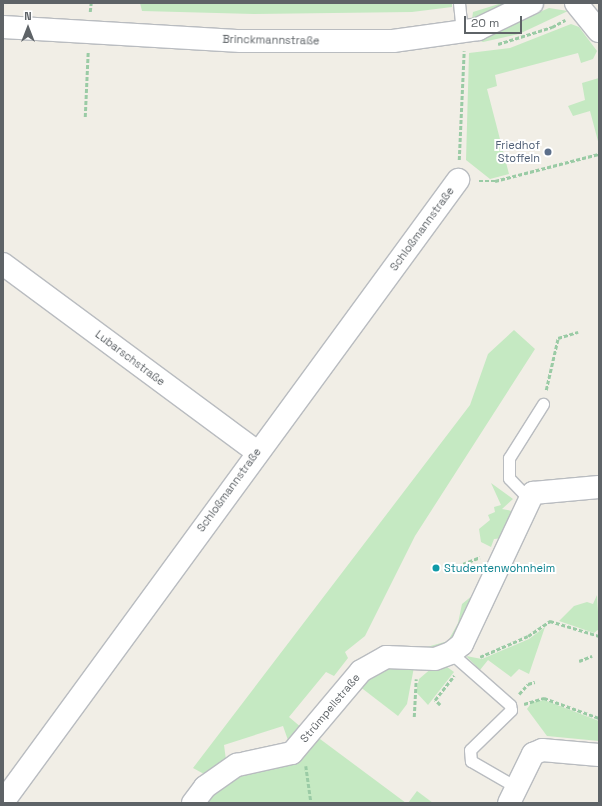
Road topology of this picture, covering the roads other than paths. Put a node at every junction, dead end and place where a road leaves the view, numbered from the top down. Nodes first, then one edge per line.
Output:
1 (459, 3) edge
2 (532, 3) edge
3 (572, 9) edge
4 (3, 27) edge
5 (599, 31) edge
6 (466, 42) junction
7 (458, 180) road end
8 (3, 264) edge
9 (543, 404) road end
10 (257, 452) junction
11 (599, 487) edge
12 (530, 500) junction
13 (456, 649) junction
14 (599, 755) edge
15 (512, 795) edge
16 (3, 802) edge
17 (193, 803) edge

1 - 6 lane
2 - 6 street, Brinckmannstraße
3 - 5 street
4 - 6 street, Brinckmannstraße
7 - 10 street, Schloßmannstraße
8 - 10 street, Lubarschstraße
9 - 12 lane
10 - 16 street, Schloßmannstraße
11 - 12 street
12 - 13 street
13 - 15 lane
13 - 17 street, Strümpellstraße
14 - 15 street

